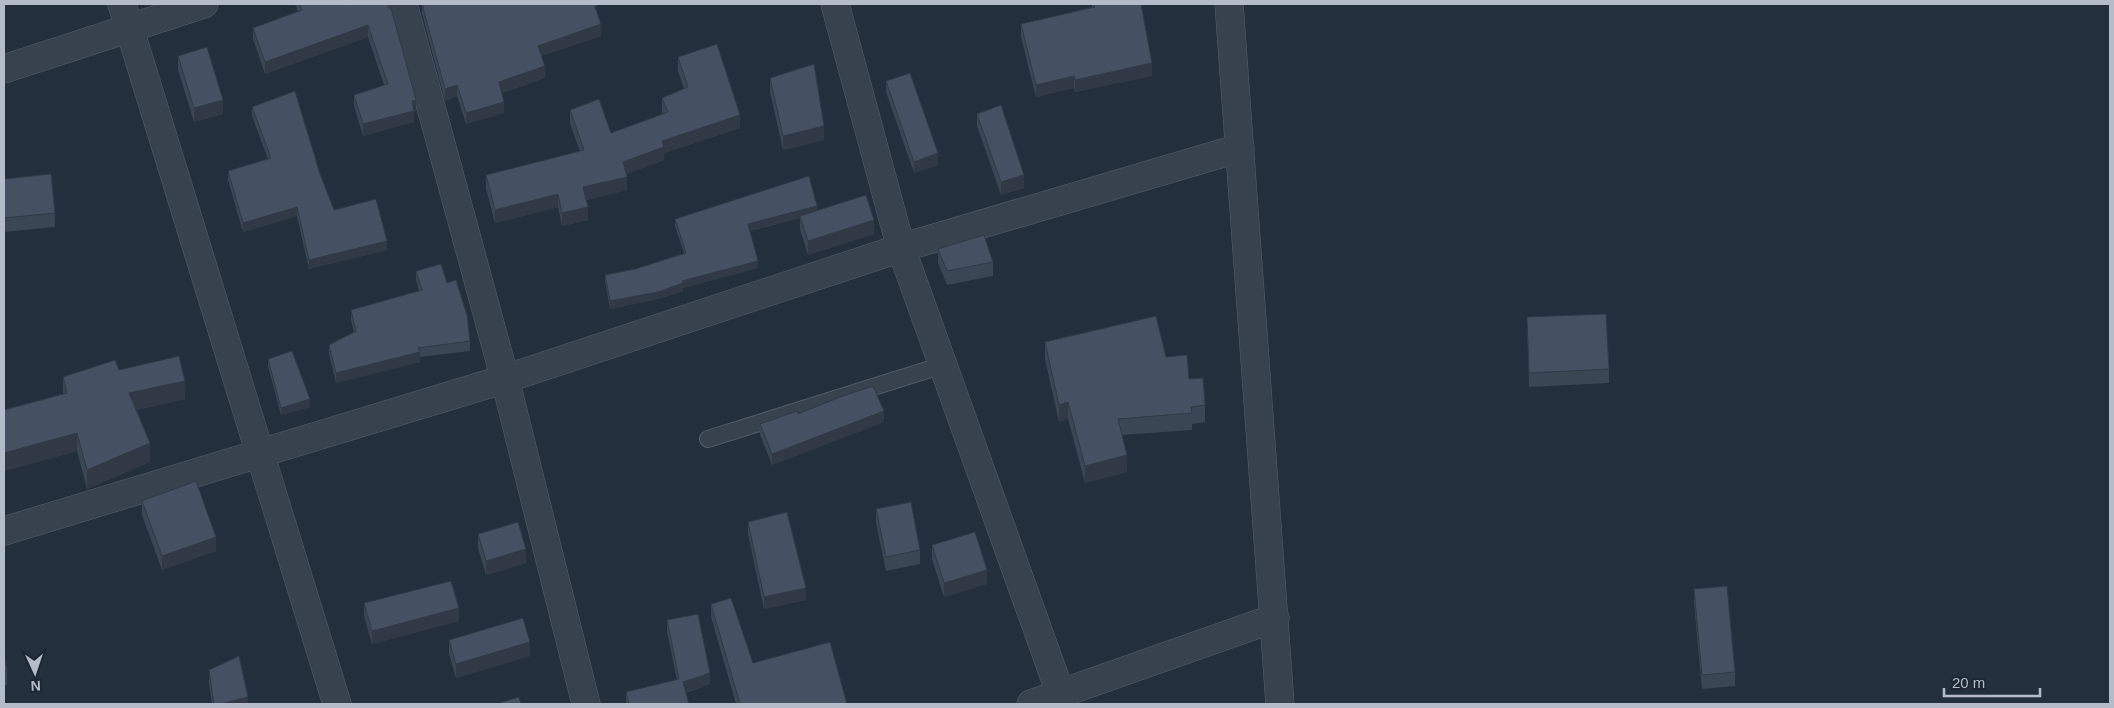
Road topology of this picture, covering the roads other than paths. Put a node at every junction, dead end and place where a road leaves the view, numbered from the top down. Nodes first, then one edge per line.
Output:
1 (122, 4) edge
2 (204, 4) edge
3 (403, 4) edge
4 (835, 4) edge
5 (1229, 4) edge
6 (130, 29) junction
7 (4, 69) edge
8 (1240, 148) junction
9 (901, 248) junction
10 (943, 365) junction
11 (505, 379) junction
12 (708, 439) dead end
13 (260, 452) junction
14 (4, 531) edge
15 (1275, 618) junction
16 (1061, 694) junction
17 (337, 704) edge
18 (586, 704) edge
19 (1031, 704) edge
20 (1280, 704) edge

1 - 6 street
2 - 6 street
3 - 11 street
4 - 9 street
5 - 8 street
6 - 7 street
6 - 13 street
8 - 9 street
8 - 15 street
9 - 10 street
9 - 11 street
10 - 12 lane
10 - 16 street
11 - 13 street
11 - 18 street
13 - 14 street
13 - 17 street
15 - 16 street
15 - 20 street
16 - 19 street

